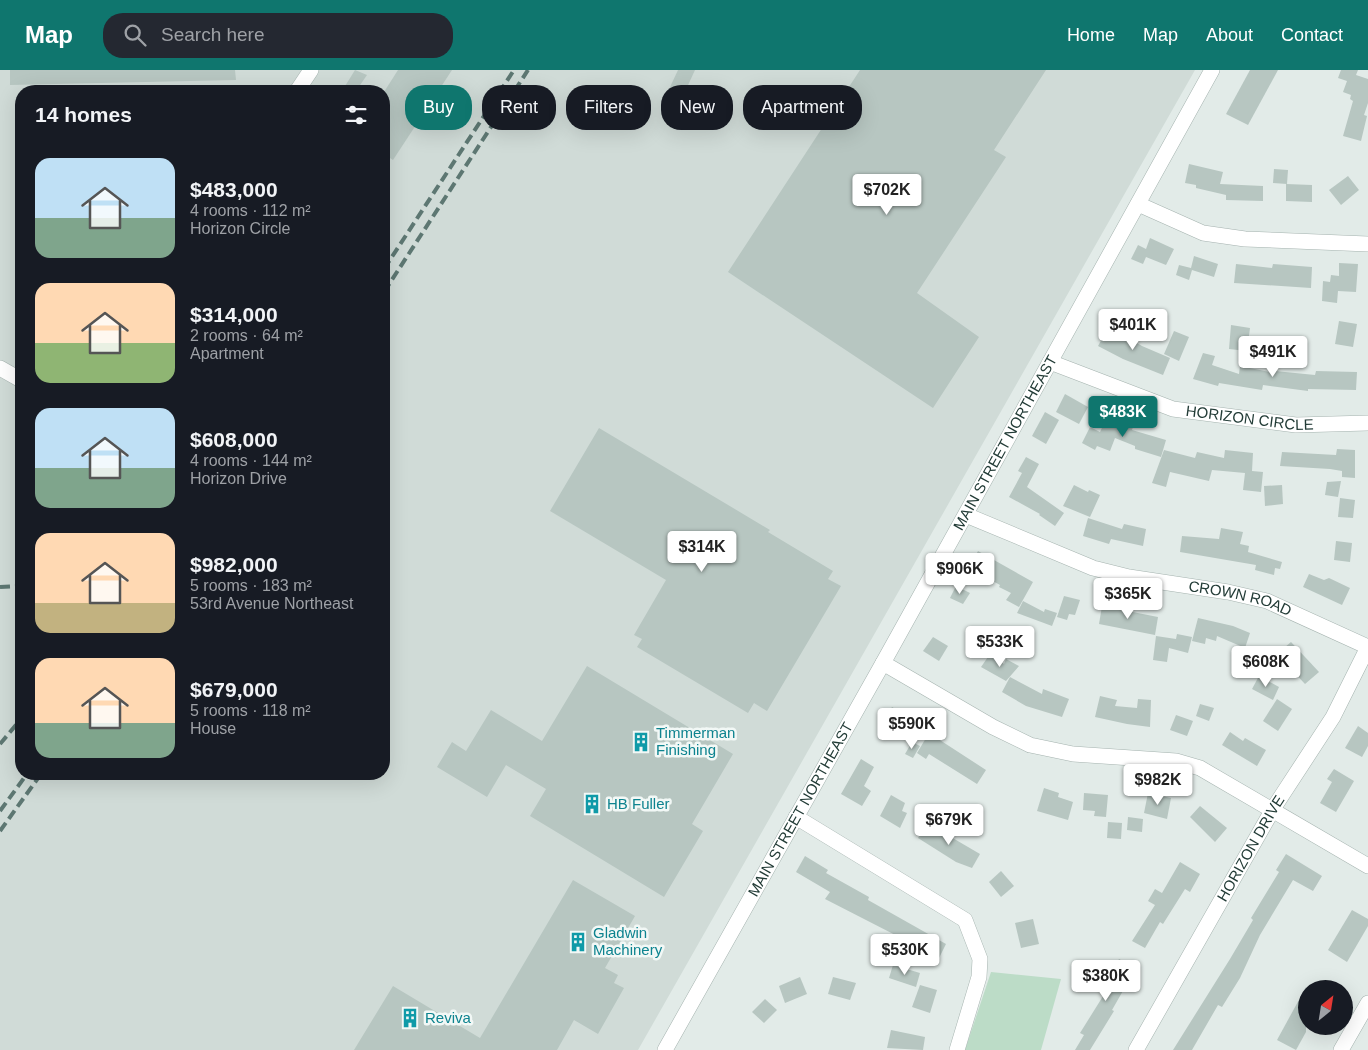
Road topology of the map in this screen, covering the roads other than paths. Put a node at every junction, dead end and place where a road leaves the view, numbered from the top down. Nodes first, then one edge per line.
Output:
1 (312, 70) edge
2 (1212, 70) edge
3 (301, 85) edge
4 (1138, 204) junction
5 (1368, 244) edge
6 (1050, 362) junction
7 (0, 368) edge
8 (15, 377) edge
9 (1368, 423) edge
10 (966, 515) junction
11 (1368, 647) edge
12 (883, 663) junction
13 (1274, 809) junction
14 (796, 817) junction
15 (1368, 866) edge
16 (1368, 1004) edge
17 (665, 1050) edge
18 (957, 1050) edge
19 (1136, 1050) edge
20 (1341, 1050) edge

1 - 3 street
2 - 4 street, MAIN STREET NORTHEAST
4 - 5 street
4 - 6 street, MAIN STREET NORTHEAST
6 - 9 street, HORIZON CIRCLE
6 - 10 street, MAIN STREET NORTHEAST
7 - 8 street
10 - 11 street, CROWN ROAD
10 - 12 street, MAIN STREET NORTHEAST
11 - 13 street, HORIZON DRIVE
12 - 13 street
12 - 14 street, MAIN STREET NORTHEAST
13 - 15 street
13 - 19 street, HORIZON DRIVE
14 - 17 street, MAIN STREET NORTHEAST
14 - 18 street
16 - 20 street

